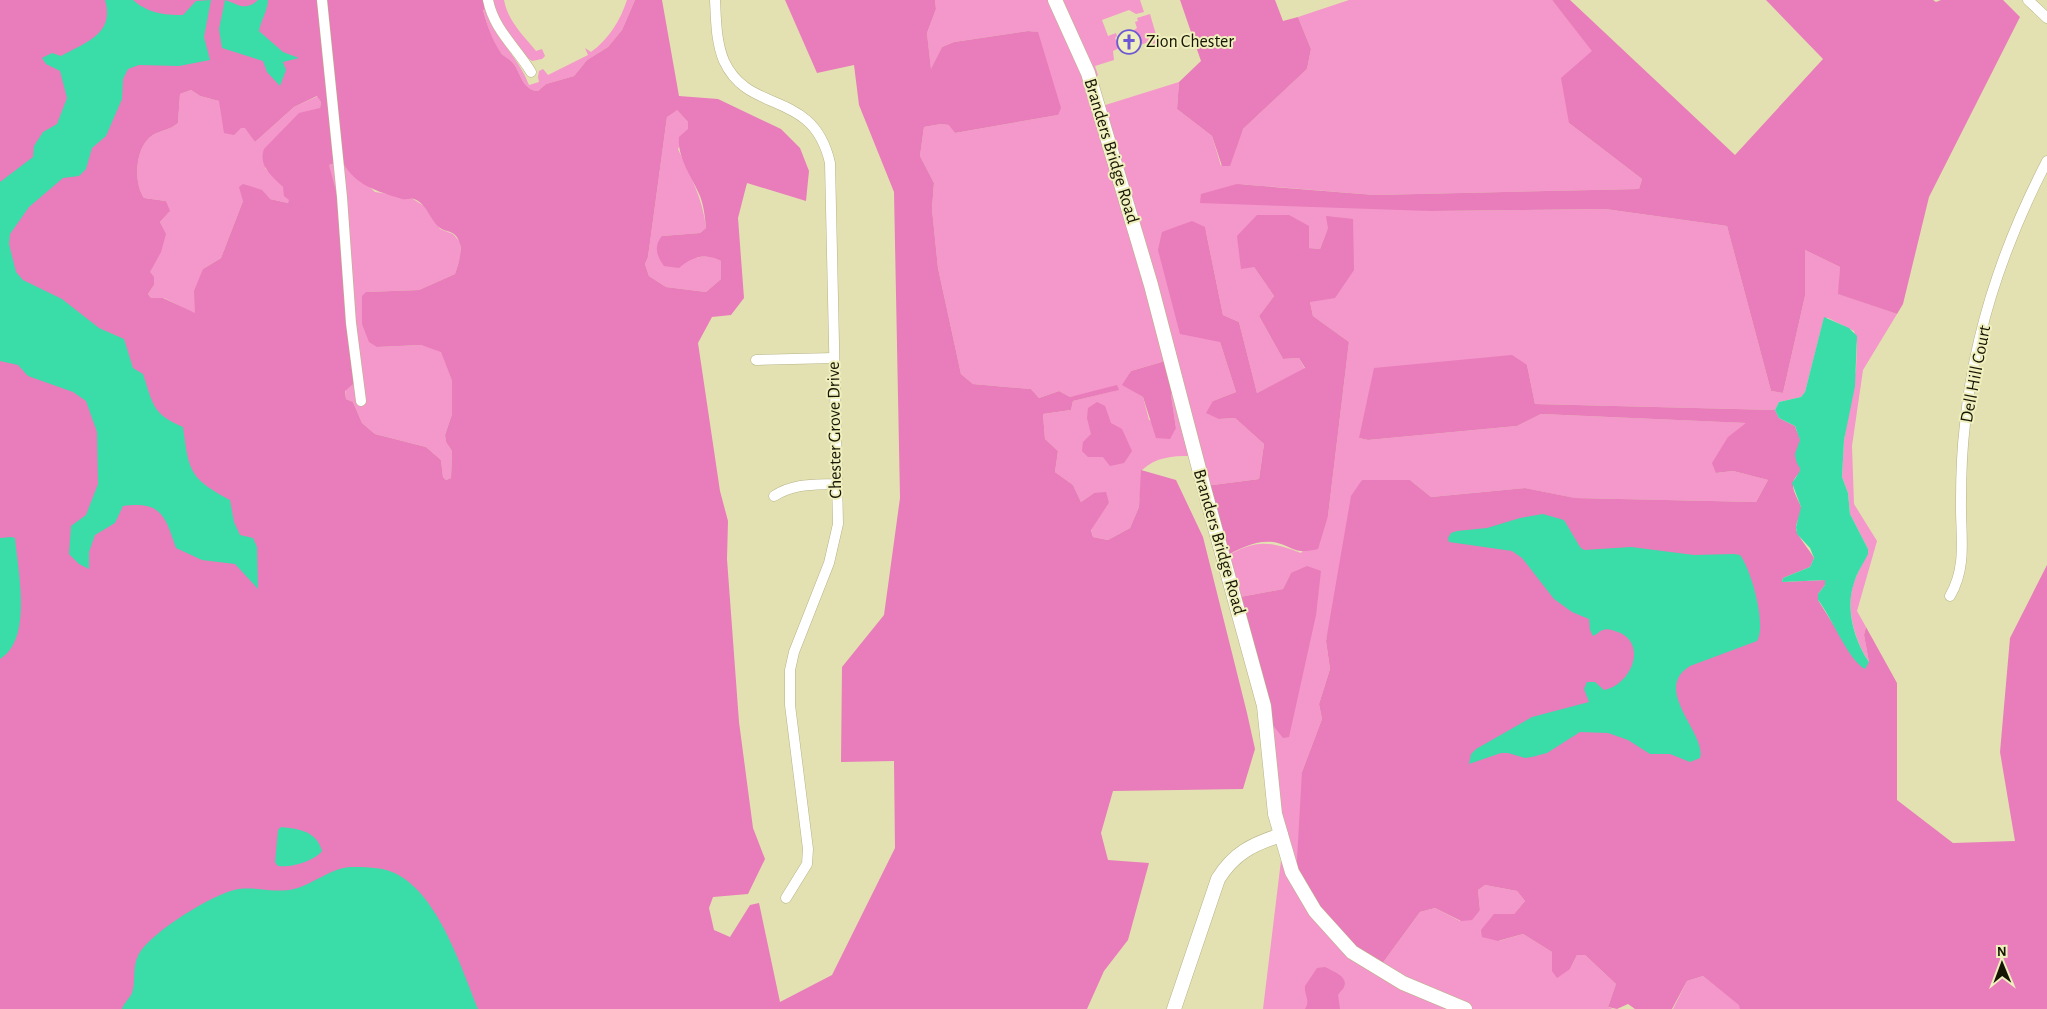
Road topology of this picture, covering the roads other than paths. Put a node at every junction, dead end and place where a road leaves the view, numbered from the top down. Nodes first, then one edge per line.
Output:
1 (322, 0) edge
2 (488, 0) edge
3 (715, 0) edge
4 (1055, 0) edge
5 (2028, 0) edge
6 (2047, 18) edge
7 (531, 72) dead end
8 (2047, 162) edge
9 (834, 358) junction
10 (756, 360) dead end
11 (361, 401) dead end
12 (836, 484) junction
13 (774, 496) dead end
14 (1950, 596) dead end
15 (1280, 835) junction
16 (786, 898) dead end
17 (1174, 1009) edge
18 (1465, 1009) edge

1 - 11 street
2 - 7 street
3 - 9 street, Chester Grove Drive
4 - 15 street, Branders Bridge Road
5 - 6 street
8 - 14 street, Dell Hill Court
9 - 10 street
9 - 12 street, Chester Grove Drive
12 - 13 street
12 - 16 street, Chester Grove Drive
15 - 17 street
15 - 18 street, Branders Bridge Road

